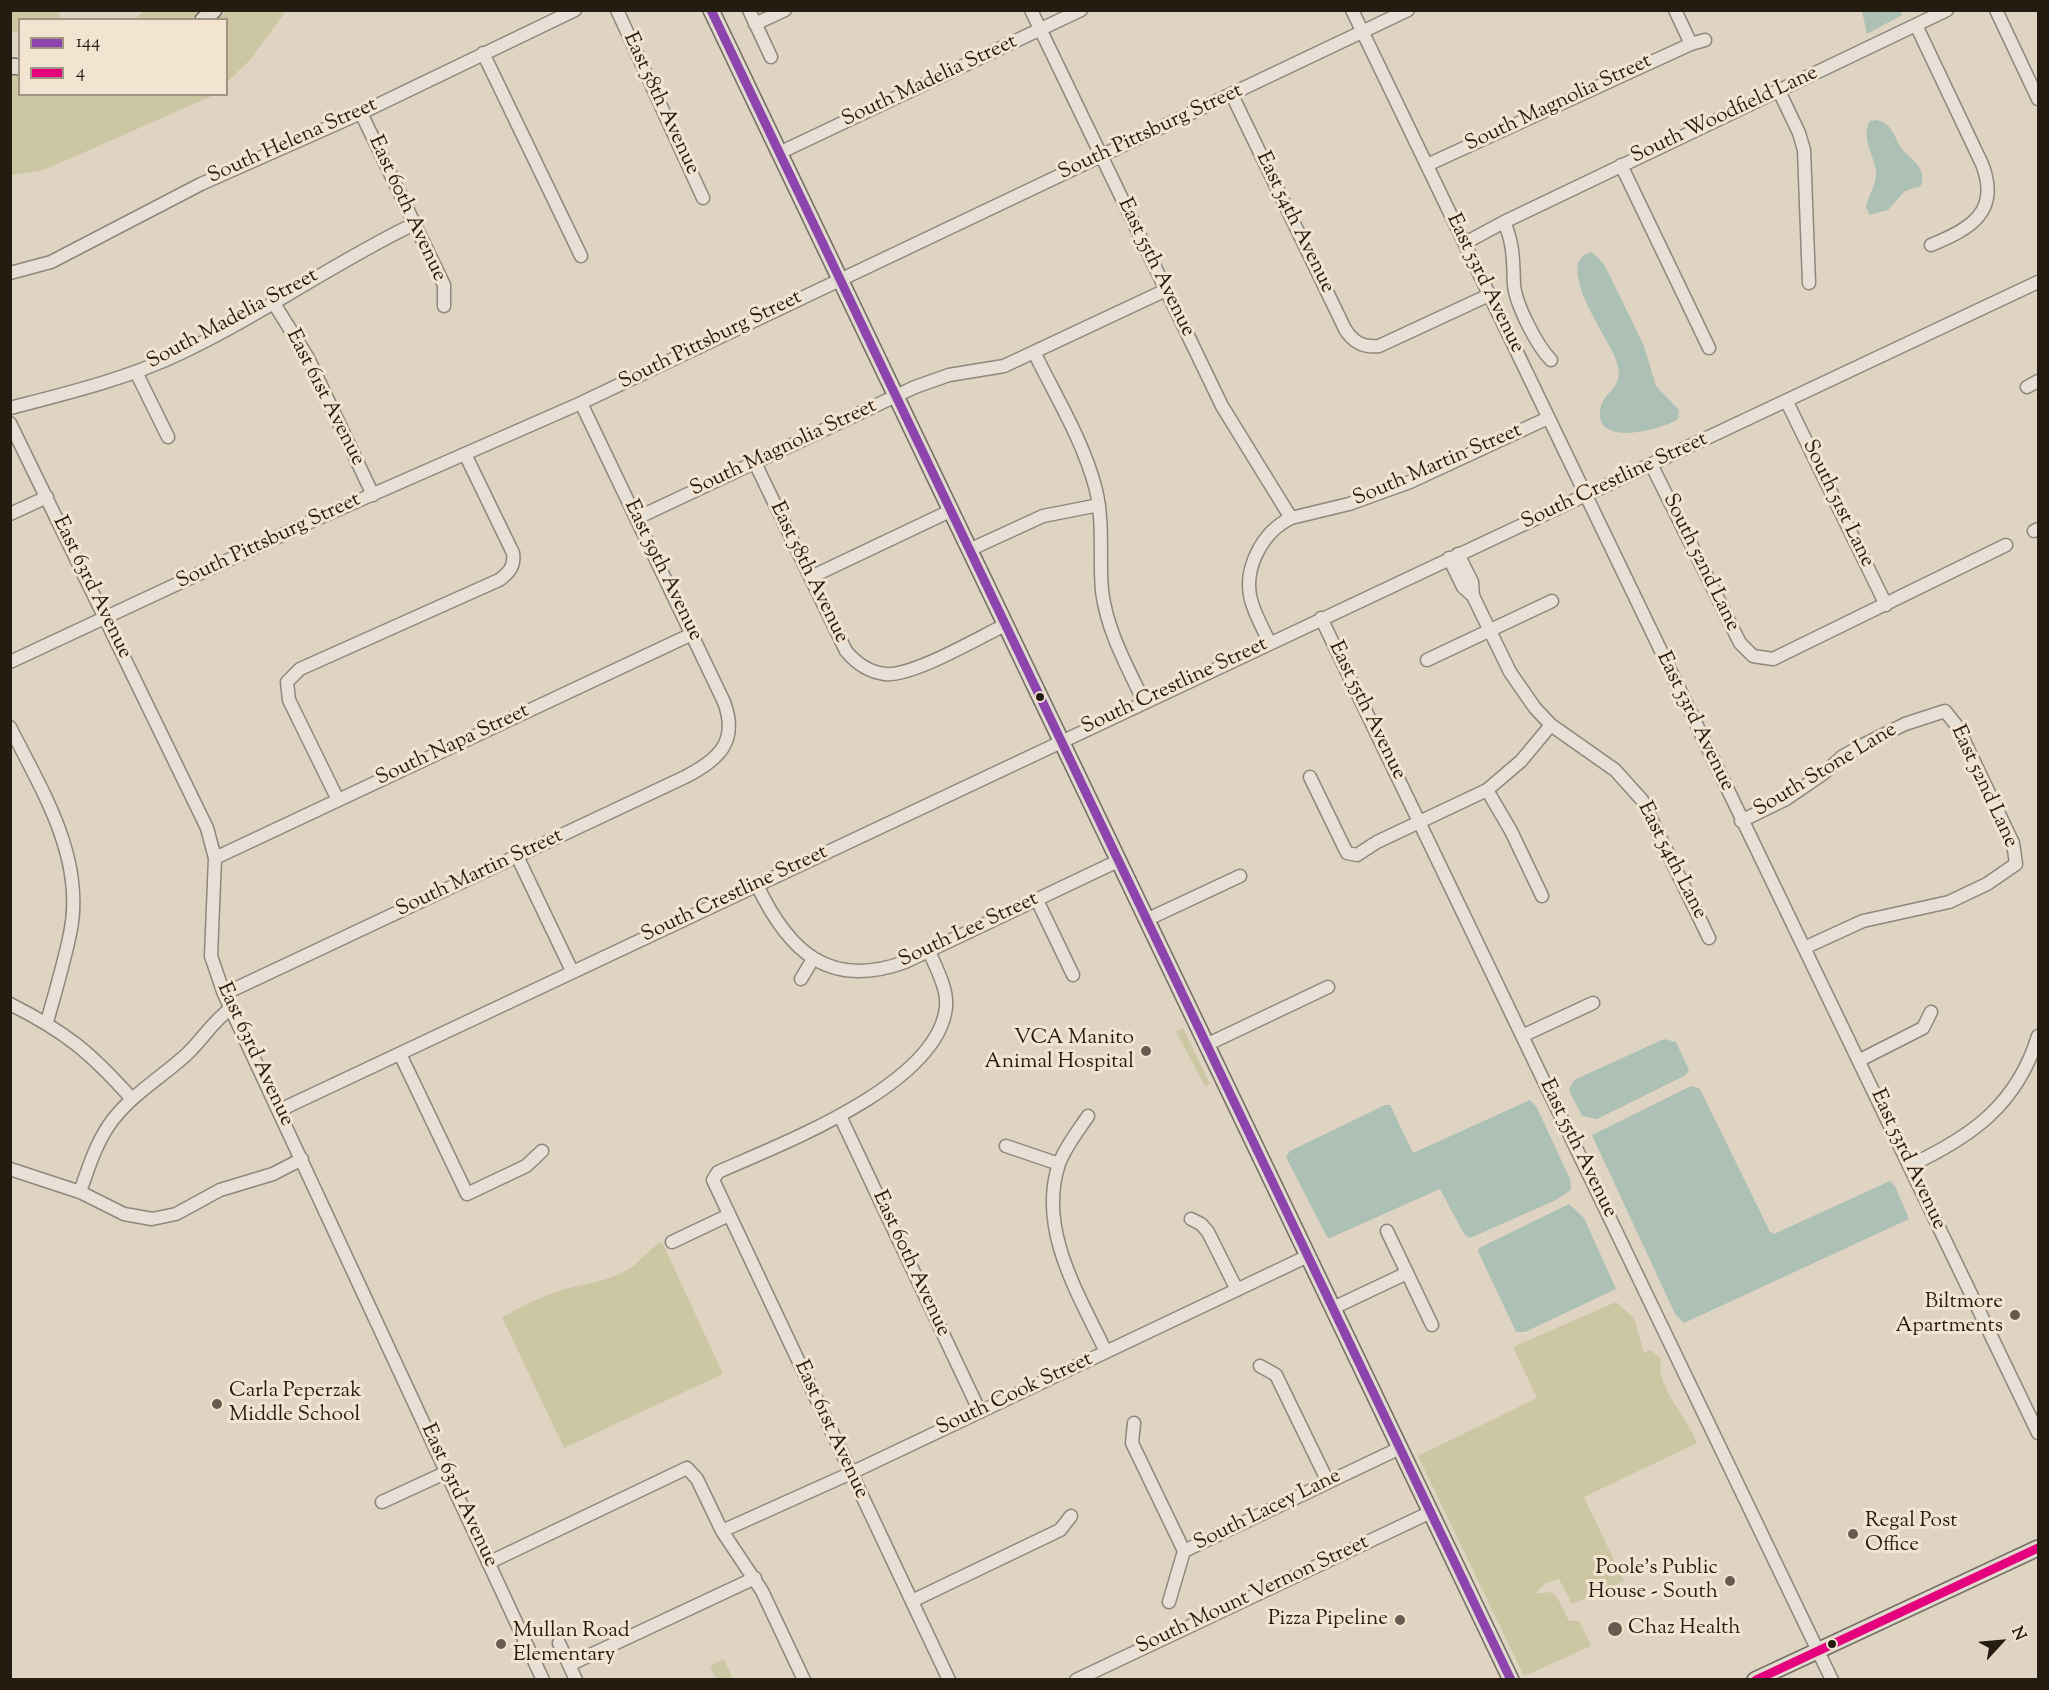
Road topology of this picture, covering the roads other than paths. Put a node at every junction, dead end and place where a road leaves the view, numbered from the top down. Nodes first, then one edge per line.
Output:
1 (575, 10) edge
2 (617, 10) edge
3 (711, 10) edge
4 (749, 10) edge
5 (785, 10) edge
6 (1031, 10) edge
7 (1081, 10) edge
8 (1352, 10) edge
9 (1408, 10) edge
10 (1675, 10) edge
11 (1947, 10) edge
12 (1996, 10) edge
13 (755, 24) junction
14 (1916, 26) junction
15 (1040, 30) junction
16 (1362, 32) junction
17 (1705, 40) dead end
18 (1691, 44) junction
19 (483, 53) junction
20 (771, 57) dead end
21 (1779, 91) junction
22 (1232, 95) junction
23 (2038, 99) edge
24 (361, 113) junction
25 (779, 153) junction
26 (1101, 157) junction
27 (1427, 165) junction
28 (1621, 165) junction
29 (703, 198) dead end
30 (1504, 222) junction
31 (414, 224) junction
32 (1463, 240) junction
33 (1931, 245) dead end
34 (581, 256) dead end
35 (10, 273) edge
36 (840, 279) junction
37 (2038, 282) edge
38 (1809, 283) dead end
39 (1166, 290) junction
40 (1489, 295) junction
41 (273, 303) junction
42 (444, 306) dead end
43 (1709, 348) dead end
44 (1034, 352) junction
45 (1551, 360) dead end
46 (136, 372) junction
47 (896, 396) junction
48 (1787, 402) junction
49 (580, 403) junction
50 (10, 408) edge
51 (1548, 418) junction
52 (10, 423) edge
53 (168, 437) dead end
54 (465, 454) junction
55 (755, 463) junction
56 (1652, 466) junction
57 (373, 495) junction
58 (47, 497) junction
59 (1586, 497) junction
60 (1099, 505) junction
61 (950, 510) junction
62 (10, 514) edge
63 (637, 518) junction
64 (1291, 518) junction
65 (2006, 545) dead end
66 (969, 550) junction
67 (1454, 556) junction
68 (811, 577) junction
69 (1552, 601) dead end
70 (1886, 605) junction
71 (106, 617) junction
72 (1321, 618) junction
73 (1005, 625) junction
74 (1489, 631) junction
75 (692, 634) junction
76 (1269, 642) junction
77 (1427, 660) dead end
78 (10, 662) edge
79 (1144, 702) junction
80 (1945, 711) joint
81 (1551, 725) junction
82 (10, 727) edge
83 (1061, 741) junction
84 (726, 742) joint
85 (1310, 777) dead end
86 (1487, 790) junction
87 (338, 800) junction
88 (1742, 820) junction
89 (1419, 822) junction
90 (517, 856) junction
91 (214, 858) junction
92 (1118, 861) junction
93 (1240, 876) dead end
94 (757, 885) junction
95 (1542, 896) dead end
96 (1037, 900) junction
97 (1146, 920) junction
98 (1709, 938) dead end
99 (1804, 948) junction
100 (929, 951) junction
101 (813, 959) junction
102 (572, 971) junction
103 (1073, 975) dead end
104 (801, 979) dead end
105 (1328, 987) dead end
106 (224, 994) junction
107 (1593, 1003) dead end
108 (10, 1004) edge
109 (231, 1008) junction
110 (1931, 1012) dead end
111 (47, 1022) junction
112 (1522, 1036) junction
113 (2038, 1036) edge
114 (1206, 1045) junction
115 (400, 1054) junction
116 (1860, 1060) junction
117 (132, 1099) junction
118 (280, 1110) junction
119 (840, 1116) junction
120 (1088, 1116) dead end
121 (1006, 1146) dead end
122 (542, 1151) dead end
123 (302, 1159) junction
124 (1059, 1164) junction
125 (1909, 1166) junction
126 (10, 1169) edge
127 (80, 1192) junction
128 (729, 1215) junction
129 (1191, 1219) dead end
130 (1387, 1231) dead end
131 (672, 1242) dead end
132 (1308, 1256) junction
133 (1407, 1273) junction
134 (1237, 1290) junction
135 (1332, 1308) junction
136 (1432, 1325) dead end
137 (1106, 1352) junction
138 (1260, 1366) dead end
139 (980, 1412) junction
140 (1134, 1423) dead end
141 (2038, 1434) edge
142 (1400, 1448) junction
143 (447, 1472) junction
144 (851, 1473) junction
145 (1328, 1482) junction
146 (382, 1502) dead end
147 (1431, 1512) junction
148 (1071, 1516) dead end
149 (722, 1531) junction
150 (2038, 1548) edge
151 (1184, 1551) junction
152 (488, 1563) junction
153 (755, 1578) junction
154 (912, 1600) junction
155 (1169, 1602) dead end
156 (559, 1643) dead end
157 (1819, 1650) junction
158 (569, 1665) junction
159 (543, 1680) edge
160 (576, 1680) edge
161 (804, 1680) edge
162 (949, 1680) edge
163 (1076, 1680) edge
164 (1511, 1680) edge
165 (1755, 1680) edge
166 (1832, 1680) edge

1 - 19 street, South Helena Street
2 - 29 street, East 58th Avenue
3 - 25 main road
4 - 13 street
5 - 13 street
6 - 15 street, East 55th Avenue
7 - 15 street, South Madelia Street
8 - 16 street, East 53rd Avenue
9 - 16 street, South Pittsburg Street
10 - 18 street
11 - 14 street, South Woodfield Lane
12 - 23 street
13 - 20 street
14 - 21 street, South Woodfield Lane
14 - 33 street
15 - 25 street, South Madelia Street
15 - 26 street, East 55th Avenue
16 - 22 street, South Pittsburg Street
16 - 27 street, East 53rd Avenue
17 - 18 street, South Magnolia Street
18 - 27 street, South Magnolia Street
19 - 24 street, South Helena Street
19 - 34 street
21 - 28 street, South Woodfield Lane
21 - 38 street
22 - 26 street, South Pittsburg Street
22 - 40 street, East 54th Avenue
24 - 31 street, East 60th Avenue
24 - 35 street, South Helena Street
25 - 36 main road
26 - 36 street, South Pittsburg Street
26 - 39 street, East 55th Avenue
27 - 32 street, East 53rd Avenue
28 - 30 street, South Woodfield Lane
28 - 43 street
30 - 32 street, South Woodfield Lane
30 - 45 street
31 - 41 street, South Madelia Street
31 - 42 street, East 60th Avenue
32 - 40 street, East 53rd Avenue
36 - 47 main road
36 - 49 street, South Pittsburg Street
37 - 48 street, South Crestline Street
39 - 44 street, South Magnolia Street
39 - 64 street, East 55th Avenue
40 - 51 street, East 53rd Avenue
41 - 46 street, South Madelia Street
41 - 57 street, East 61st Avenue
44 - 47 street, South Magnolia Street
44 - 60 street
46 - 50 street, South Madelia Street
46 - 53 street
47 - 55 street, South Magnolia Street
47 - 61 main road
48 - 56 street, South Crestline Street
48 - 70 street, South 51st Lane
49 - 54 street, South Pittsburg Street
49 - 63 street, East 59th Avenue
51 - 59 street, East 53rd Avenue
51 - 64 street, South Martin Street
52 - 58 street, East 63rd Avenue
54 - 57 street, South Pittsburg Street
54 - 87 street
55 - 63 street, South Magnolia Street
55 - 68 street, East 58th Avenue
56 - 59 street, South Crestline Street
56 - 70 street, South 52nd Lane
57 - 71 street, South Pittsburg Street
58 - 62 street
58 - 71 street, East 63rd Avenue
59 - 67 street, South Crestline Street
59 - 88 street, East 53rd Avenue
60 - 66 street
60 - 79 street
61 - 66 main road
61 - 68 street
63 - 75 street, East 59th Avenue
64 - 76 street
65 - 70 street
66 - 73 main road
67 - 72 street, South Crestline Street
67 - 74 street, East 54th Lane
68 - 73 street, East 58th Avenue
69 - 74 street
71 - 78 street, South Pittsburg Street
71 - 91 street, East 63rd Avenue
72 - 76 street, South Crestline Street
72 - 89 street, East 55th Avenue
73 - 83 main road
74 - 77 street
74 - 81 street, East 54th Lane
75 - 84 street, East 59th Avenue
75 - 87 street, South Napa Street
76 - 79 street, South Crestline Street
79 - 83 street, South Crestline Street
80 - 88 street, South Stone Lane
80 - 99 street, East 52nd Lane
81 - 86 street
81 - 98 street, East 54th Lane
82 - 111 street
83 - 92 main road
83 - 94 street, South Crestline Street
84 - 90 street, South Martin Street
85 - 89 street
86 - 89 street
86 - 95 street
87 - 91 street, South Napa Street
88 - 99 street, East 53rd Avenue
89 - 112 street, East 55th Avenue
90 - 102 street
90 - 106 street, South Martin Street
91 - 106 street, East 63rd Avenue
92 - 96 street, South Lee Street
92 - 97 main road
93 - 97 street
94 - 101 street, South Lee Street
94 - 102 street, South Crestline Street
96 - 100 street, South Lee Street
96 - 103 street
97 - 114 main road
99 - 116 street, East 53rd Avenue
100 - 101 street, South Lee Street
100 - 119 street
101 - 104 street
102 - 115 street, South Crestline Street
105 - 114 street
106 - 109 street, East 63rd Avenue
107 - 112 street
108 - 111 street
109 - 117 street
109 - 118 street, East 63rd Avenue
110 - 116 street
111 - 117 street
112 - 157 street, East 55th Avenue
113 - 125 street
114 - 132 main road
115 - 118 street, South Crestline Street
115 - 122 street
116 - 125 street, East 53rd Avenue
117 - 127 street
118 - 123 street, East 63rd Avenue
119 - 128 street, East 61st Avenue
119 - 139 street, East 60th Avenue
120 - 124 street
121 - 124 street
123 - 127 street
123 - 143 street, East 63rd Avenue
124 - 137 street
125 - 141 street, East 53rd Avenue
126 - 127 street
128 - 131 street
128 - 144 street, East 61st Avenue
129 - 134 street
130 - 133 street
132 - 134 street, South Cook Street
132 - 135 main road
133 - 135 street
133 - 136 street
134 - 137 street, South Cook Street
135 - 142 main road
137 - 139 street, South Cook Street
138 - 145 street
139 - 144 street, South Cook Street
140 - 151 street
142 - 145 street, South Lacey Lane
142 - 147 main road
143 - 146 street
143 - 152 street, East 63rd Avenue
144 - 149 street, South Cook Street
144 - 154 street, East 61st Avenue
145 - 151 street, South Lacey Lane
147 - 163 street, South Mount Vernon Street
147 - 164 main road
148 - 154 street
149 - 152 street
149 - 153 street
150 - 157 main road
151 - 155 street, South Lacey Lane
152 - 159 street, East 63rd Avenue
153 - 158 street
153 - 161 street
154 - 162 street, East 61st Avenue
156 - 158 street
157 - 165 main road
157 - 166 street, East 55th Avenue
158 - 160 street

